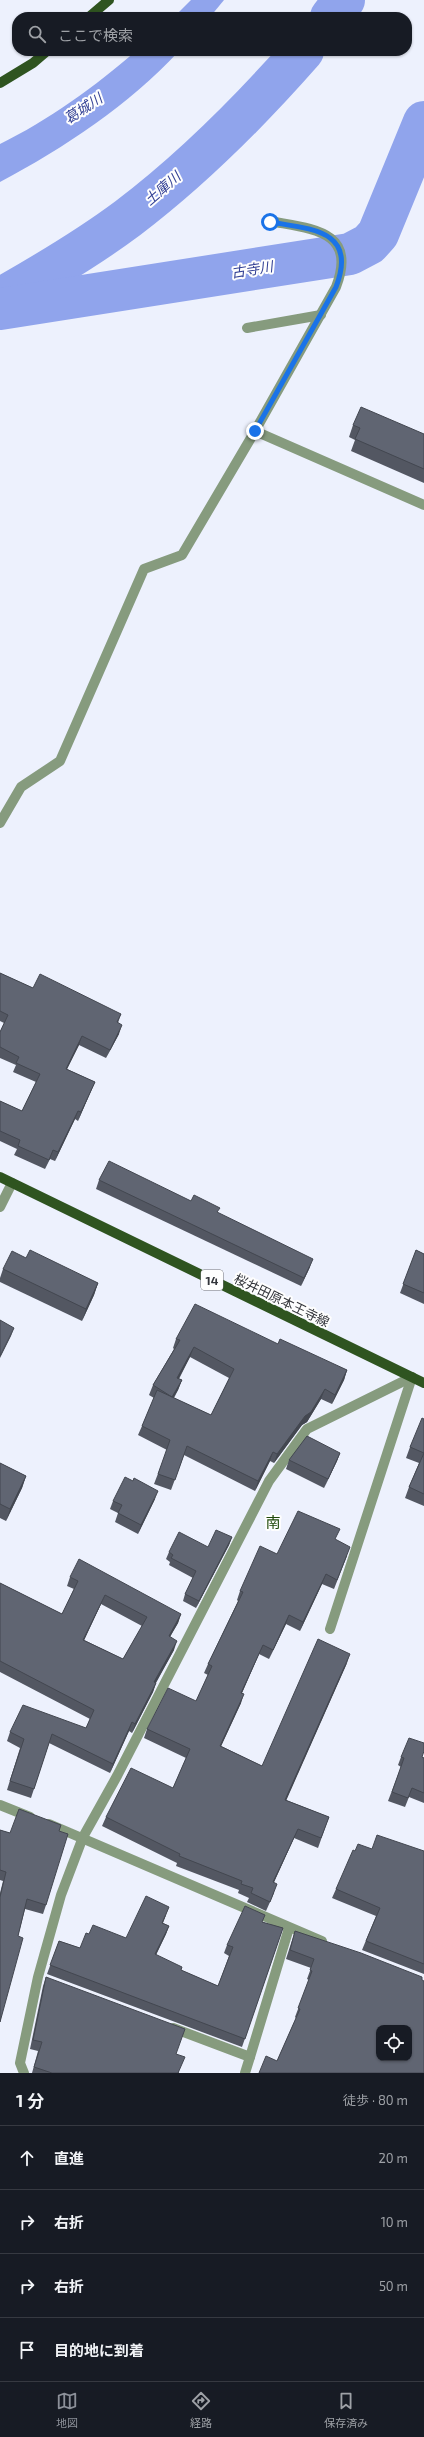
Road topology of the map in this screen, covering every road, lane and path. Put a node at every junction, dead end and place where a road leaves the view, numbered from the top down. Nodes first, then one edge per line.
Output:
1 (109, 0) edge
2 (94, 12) edge
3 (41, 56) edge
4 (0, 82) edge
5 (270, 222) dead end
6 (321, 315) junction
7 (248, 328) dead end
8 (255, 431) junction
9 (424, 505) edge
10 (0, 823) edge
11 (0, 1177) edge
12 (12, 1183) junction
13 (0, 1207) edge
14 (412, 1377) junction
15 (424, 1383) edge
16 (330, 1629) dead end
17 (0, 1805) edge
18 (83, 1837) junction
19 (289, 1928) junction
20 (332, 1945) edge
21 (162, 2024) edge
22 (250, 2057) junction
23 (24, 2073) edge
24 (245, 2073) edge

1 - 2 main road
3 - 4 main road
5 - 6 street
6 - 7 street
6 - 8 street
8 - 9 street
8 - 10 street
11 - 12 main road, 桜井田原本王寺線 / 14
12 - 13 street
12 - 14 main road, 桜井田原本王寺線 / 14
14 - 15 main road, 桜井田原本王寺線 / 14
14 - 16 street
14 - 18 street
17 - 18 street
18 - 19 street
18 - 23 street
19 - 20 street
19 - 22 street
21 - 22 street
22 - 24 street

